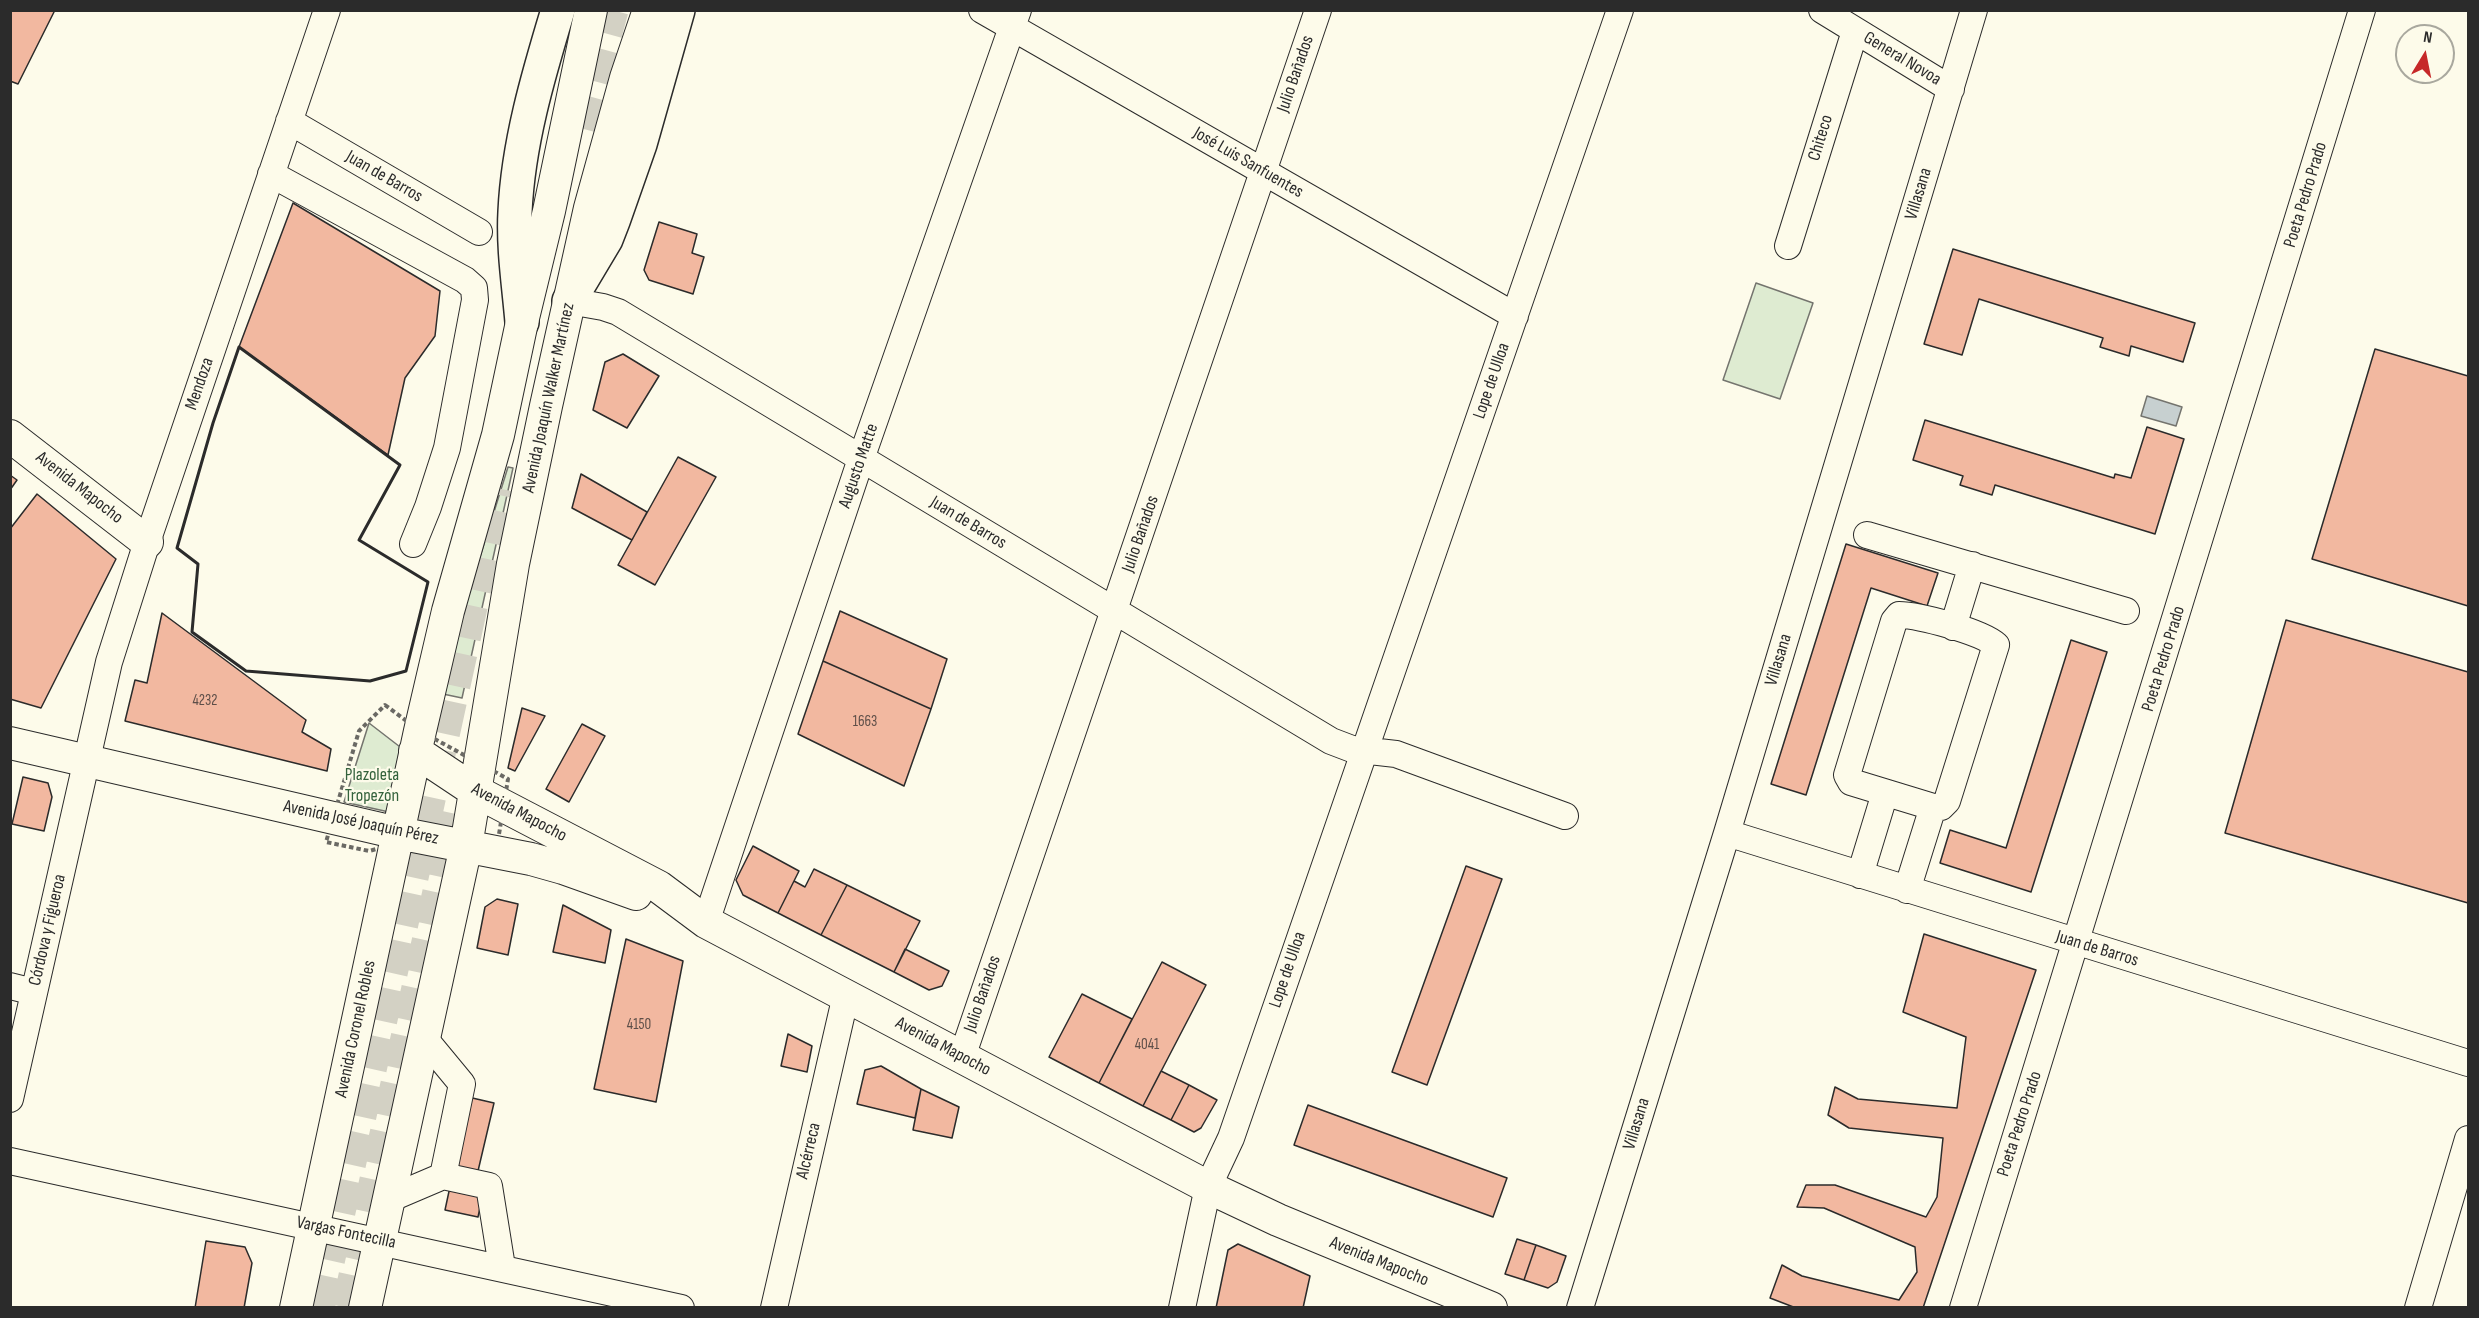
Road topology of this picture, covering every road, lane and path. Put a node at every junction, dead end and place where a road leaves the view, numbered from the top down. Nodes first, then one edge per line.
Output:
1 (327, 10) edge
2 (558, 10) edge
3 (591, 10) edge
4 (649, 10) edge
5 (678, 10) edge
6 (982, 10) edge
7 (1318, 10) edge
8 (1620, 10) edge
9 (1822, 10) edge
10 (1974, 10) edge
11 (2362, 10) edge
12 (1015, 19) edge
13 (1855, 31) junction
14 (1950, 89) junction
15 (289, 121) junction
16 (1263, 172) junction
17 (271, 174) junction
18 (479, 232) dead end
19 (1788, 246) dead end
20 (569, 301) junction
21 (1515, 316) junction
22 (522, 322) junction
23 (10, 435) edge
24 (861, 459) junction
25 (1868, 535) dead end
26 (147, 542) junction
27 (413, 544) dead end
28 (1972, 566) junction
29 (1114, 611) junction
30 (2126, 611) dead end
31 (1953, 627) junction
32 (10, 743) edge
33 (415, 751) junction
34 (1364, 751) junction
35 (85, 760) junction
36 (476, 791) junction
37 (1885, 793) junction
38 (1933, 807) junction
39 (1565, 816) dead end
40 (343, 820) junction
41 (398, 833) junction
42 (1727, 833) junction
43 (466, 846) junction
44 (1860, 875) junction
45 (386, 887) junction
46 (1907, 890) junction
47 (706, 922) junction
48 (2077, 943) junction
49 (22, 989) edge
50 (846, 995) junction
51 (424, 1038) junction
52 (962, 1057) junction
53 (2469, 1064) edge
54 (10, 1099) edge
55 (2469, 1140) edge
56 (10, 1161) edge
57 (443, 1176) junction
58 (1208, 1187) junction
59 (389, 1199) junction
60 (313, 1227) junction
61 (380, 1240) junction
62 (502, 1267) junction
63 (372, 1303) edge
64 (296, 1308) edge
65 (681, 1308) edge
66 (774, 1308) edge
67 (1182, 1308) edge
68 (1491, 1308) edge
69 (1580, 1308) edge
70 (1963, 1308) edge
71 (2418, 1308) edge

1 - 15 street, Mendoza
2 - 22 highway
3 - 22 main road
4 - 20 main road, Avenida Joaquín Walker Martínez
5 - 20 highway
6 - 12 street, José Luis Sanfuentes
7 - 16 street, Julio Bañados
8 - 21 street, Lope de Ulloa
9 - 13 street, General Novoa
10 - 14 street, Villasana
11 - 48 street, Poeta Pedro Prado
12 - 16 street, José Luis Sanfuentes
12 - 24 street, Augusto Matte
13 - 14 street, General Novoa
13 - 19 street, Chiteco
14 - 42 street, Villasana
15 - 17 street, Mendoza
15 - 18 street, Juan de Barros
16 - 21 street, José Luis Sanfuentes
16 - 29 street, Julio Bañados
17 - 26 street, Mendoza
17 - 27 street
20 - 24 street, Juan de Barros
20 - 36 main road, Avenida Joaquín Walker Martínez
21 - 34 street, Lope de Ulloa
22 - 33 main road
23 - 26 main road, Avenida Mapocho
24 - 29 street, Juan de Barros
24 - 47 street, Augusto Matte
25 - 28 street
26 - 35 street, Mendoza
28 - 30 street
28 - 31 street
29 - 34 street, Juan de Barros
29 - 52 street, Julio Bañados
31 - 37 street
31 - 38 street
32 - 35 main road, Avenida José Joaquín Pérez
33 - 36 main road, Avenida Mapocho
33 - 41 main road, Avenida Coronel Robles
34 - 39 street
34 - 58 street, Lope de Ulloa
35 - 40 main road, Avenida José Joaquín Pérez
35 - 49 street, Córdova y Figueroa
36 - 43 main road
36 - 47 main road, Avenida Mapocho
37 - 38 street
37 - 44 street
38 - 46 street
40 - 41 main road, Avenida José Joaquín Pérez
40 - 45 main road
41 - 43 main road, Avenida José Joaquín Pérez
41 - 45 main road, Avenida Coronel Robles
42 - 44 street, Juan de Barros
42 - 69 street, Villasana
43 - 47 main road, Avenida José Joaquín Pérez
43 - 51 main road
44 - 46 street, Juan de Barros
45 - 60 main road, Avenida Coronel Robles
46 - 48 street, Juan de Barros
47 - 50 main road, Avenida Mapocho
48 - 53 street, Juan de Barros
48 - 70 street, Poeta Pedro Prado
49 - 54 street, Córdova y Figueroa
50 - 52 main road, Avenida Mapocho
50 - 66 street, Alcérreca
51 - 57 street
51 - 59 main road
52 - 58 main road, Avenida Mapocho
55 - 71 street
56 - 60 street, Vargas Fontecilla
57 - 59 street
57 - 62 street
58 - 67 street, Lope de Ulloa
58 - 68 main road, Avenida Mapocho
59 - 61 main road
60 - 61 street, Vargas Fontecilla
60 - 64 main road, Avenida Coronel Robles
61 - 62 street, Vargas Fontecilla
61 - 63 main road
62 - 65 street, Vargas Fontecilla

